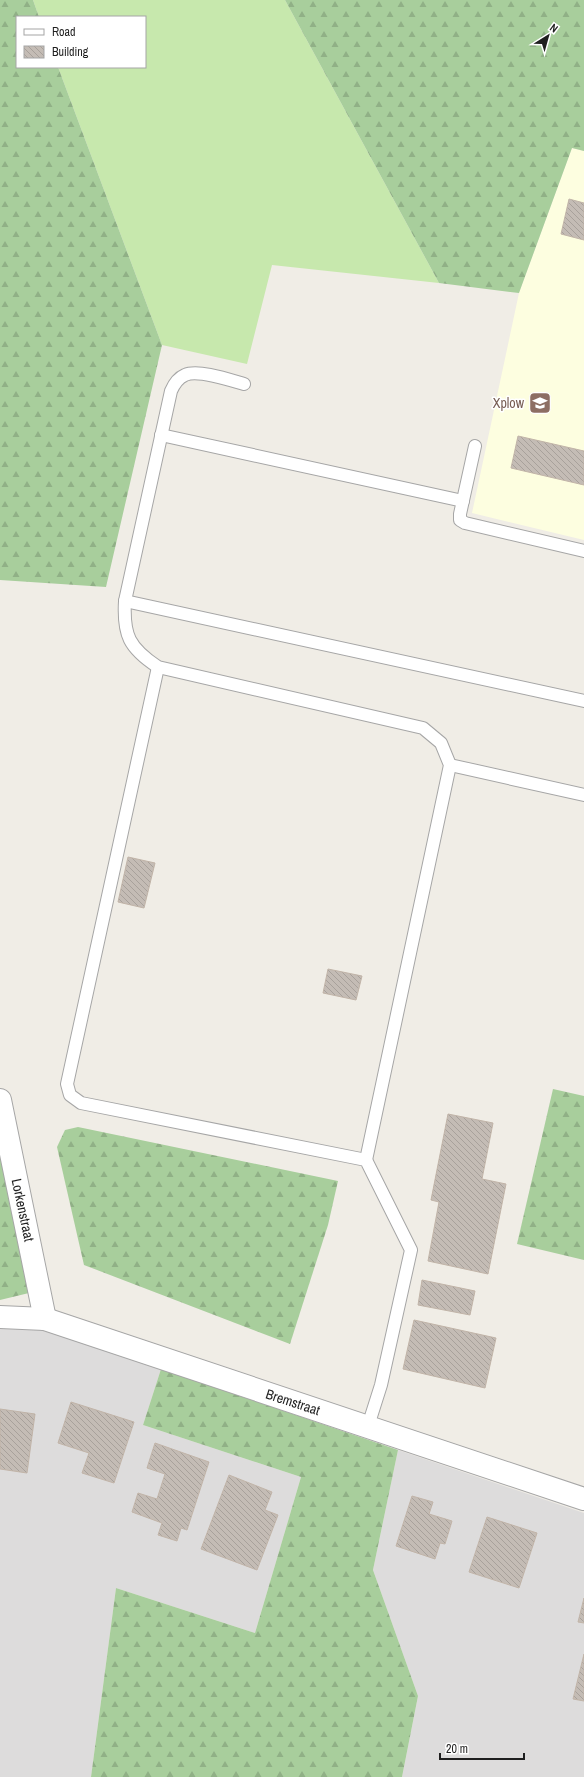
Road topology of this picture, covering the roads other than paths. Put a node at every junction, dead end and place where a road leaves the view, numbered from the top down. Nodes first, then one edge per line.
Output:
1 (244, 384) dead end
2 (161, 435) junction
3 (475, 446) dead end
4 (463, 501) junction
5 (584, 551) edge
6 (126, 601) junction
7 (158, 667) junction
8 (584, 701) edge
9 (450, 765) junction
10 (584, 795) edge
11 (0, 1100) edge
12 (366, 1160) junction
13 (0, 1317) edge
14 (45, 1319) junction
15 (368, 1426) junction
16 (584, 1499) edge

1 - 2 lane
2 - 4 lane
2 - 6 lane
3 - 4 lane
4 - 5 lane
6 - 7 lane
6 - 8 lane
7 - 9 lane
7 - 12 lane
9 - 10 lane
9 - 12 lane
11 - 14 street, Lorkenstraat
12 - 15 lane
13 - 14 street, Bremstraat
14 - 15 street, Bremstraat
15 - 16 street, Bremstraat

